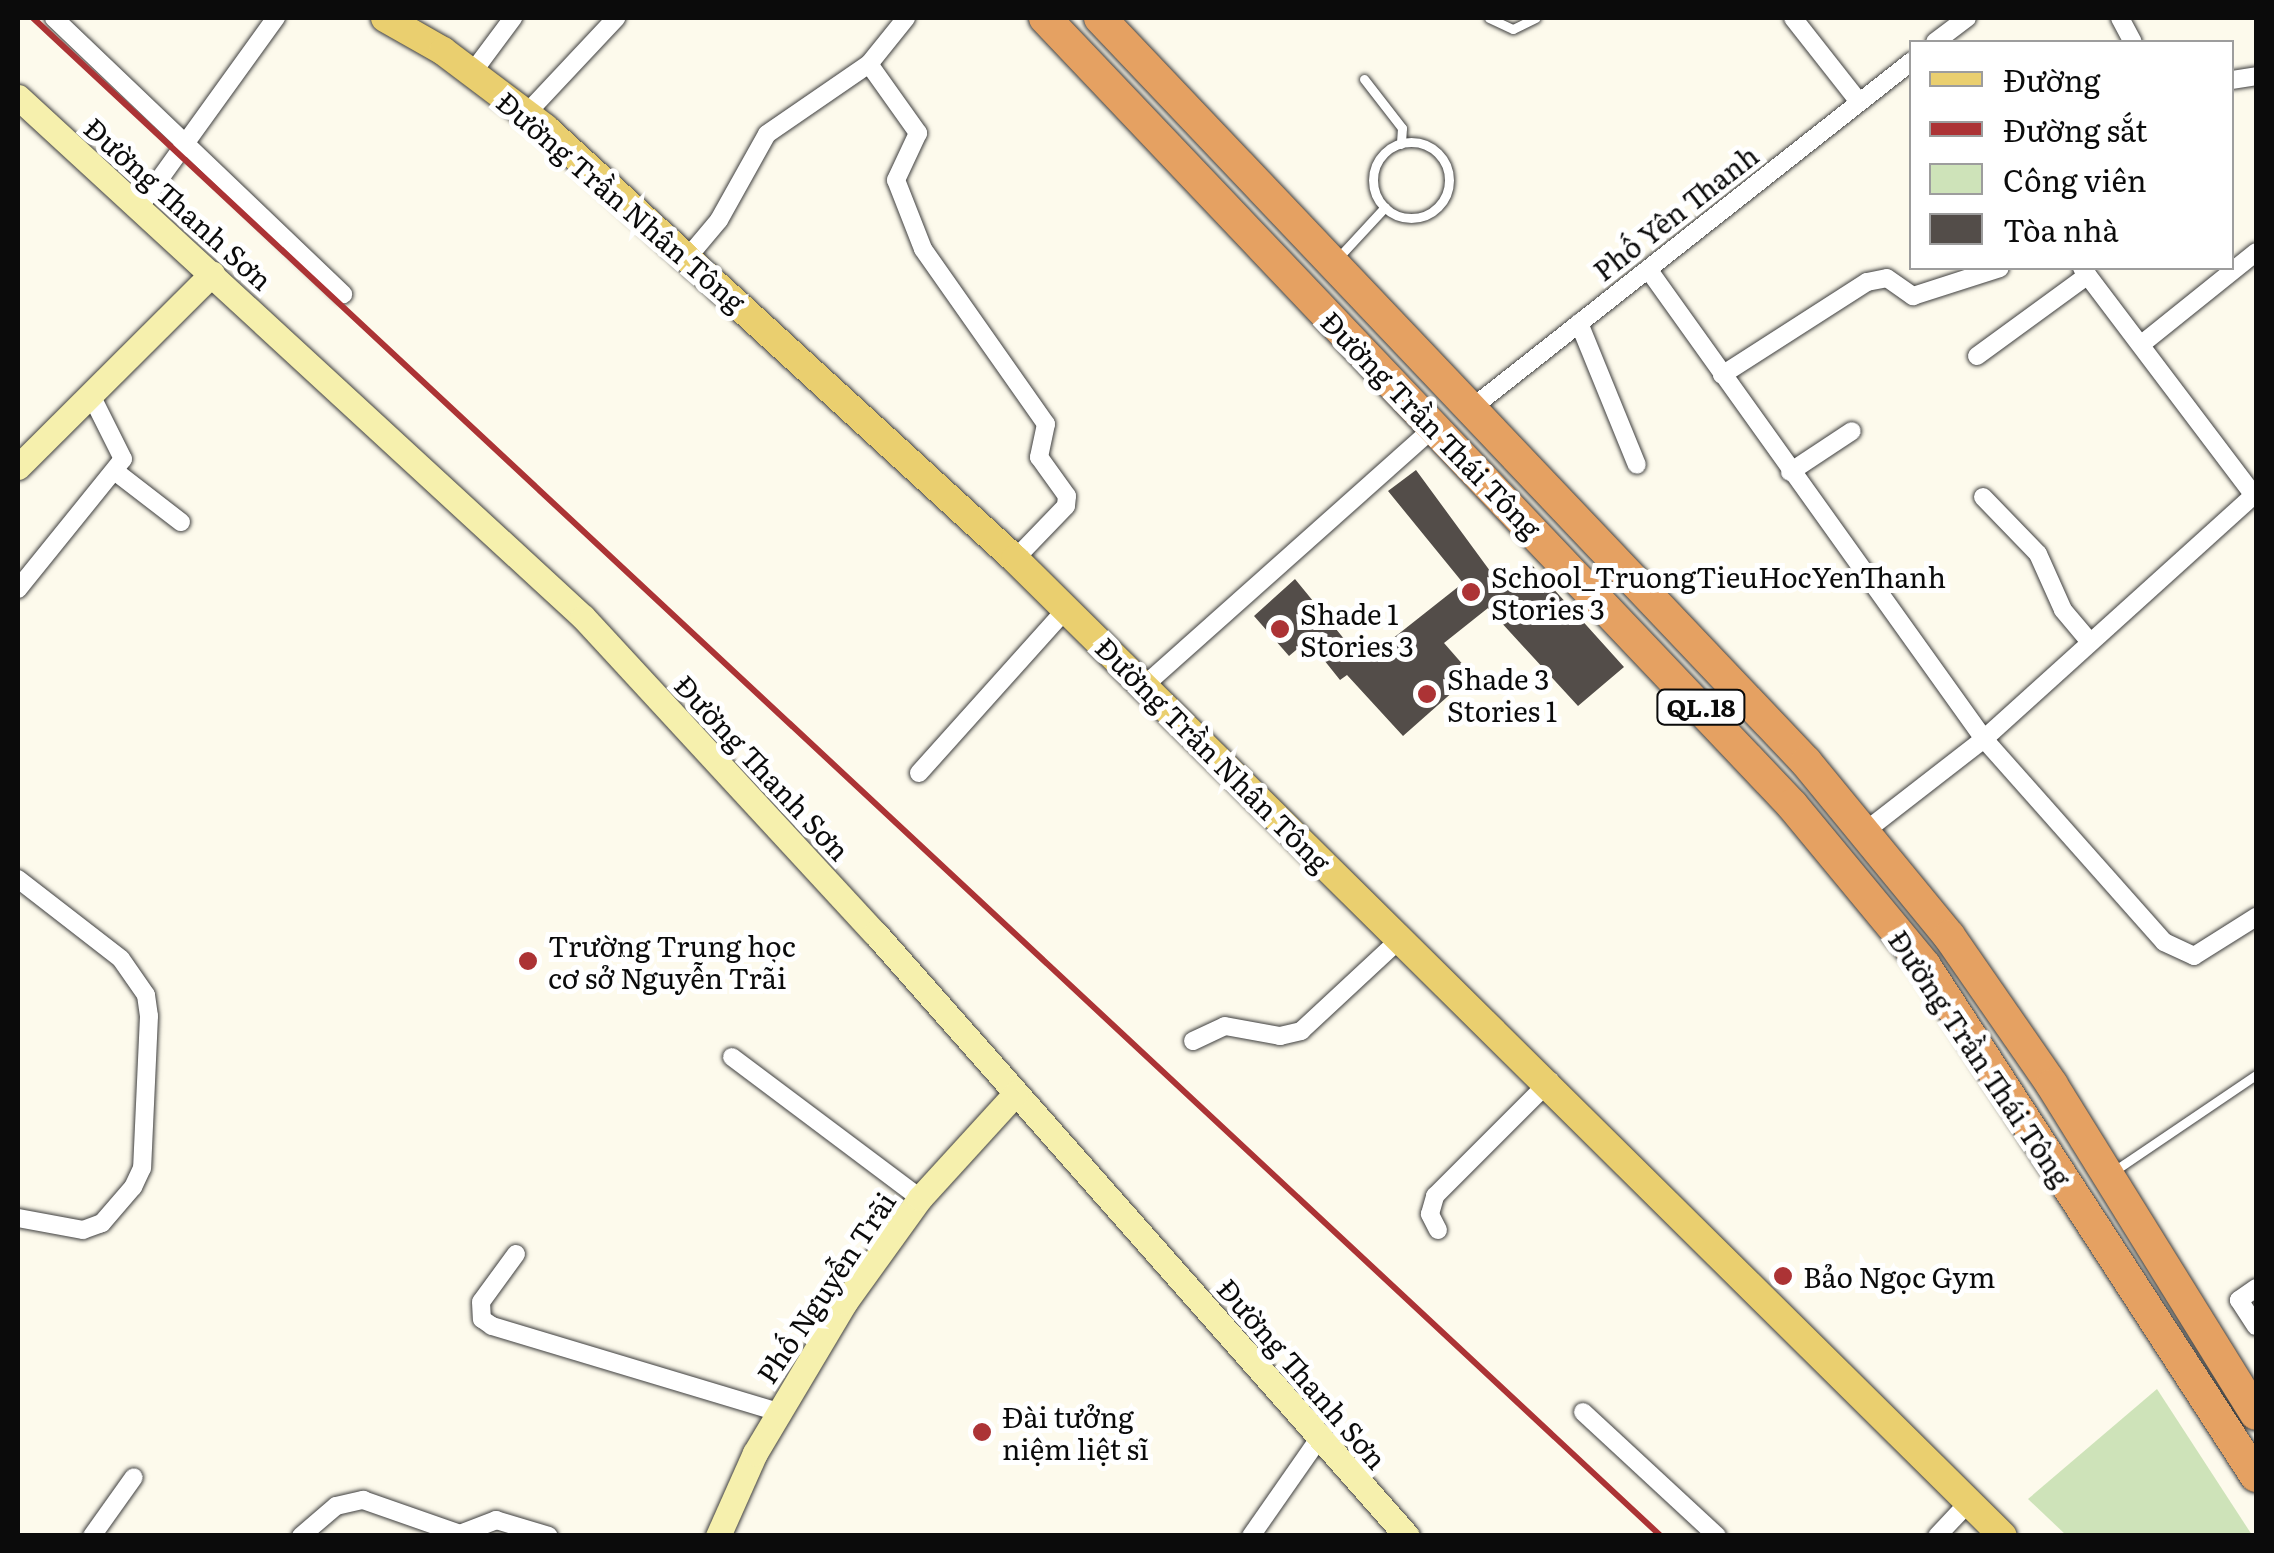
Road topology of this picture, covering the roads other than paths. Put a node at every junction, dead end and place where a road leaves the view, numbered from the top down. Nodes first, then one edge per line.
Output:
1 (54, 18) edge
2 (276, 18) edge
3 (385, 18) edge
4 (514, 18) edge
5 (616, 18) edge
6 (906, 18) edge
7 (1045, 18) edge
8 (1489, 18) edge
9 (1536, 18) edge
10 (1794, 18) edge
11 (1967, 18) edge
12 (2120, 18) edge
13 (1106, 20) edge
14 (1939, 40) edge
15 (2132, 40) edge
16 (1909, 63) edge
17 (869, 64) junction
18 (472, 73) junction
19 (1364, 79) dead end
20 (18, 98) edge
21 (1859, 102) junction
22 (526, 114) junction
23 (186, 144) junction
24 (1402, 144) junction
25 (1385, 207) junction
26 (138, 209) junction
27 (2256, 252) edge
28 (688, 257) junction
29 (1334, 262) junction
30 (1648, 269) junction
31 (1994, 270) edge
32 (2234, 270) edge
33 (2234, 270) edge
34 (2085, 271) edge
35 (212, 274) junction
36 (342, 294) dead end
37 (1578, 323) junction
38 (2143, 343) junction
39 (1977, 356) dead end
40 (1722, 375) junction
41 (92, 397) junction
42 (1473, 406) junction
43 (1434, 426) junction
44 (1852, 430) dead end
45 (1636, 465) dead end
46 (18, 467) edge
47 (116, 472) junction
48 (1790, 472) junction
49 (2255, 496) edge
50 (1983, 497) dead end
51 (180, 522) dead end
52 (1015, 559) junction
53 (18, 589) edge
54 (1066, 609) junction
55 (1684, 634) junction
56 (2090, 642) junction
57 (1657, 660) junction
58 (1146, 684) junction
59 (1984, 739) junction
60 (919, 773) dead end
61 (1864, 832) junction
62 (18, 879) edge
63 (2256, 916) edge
64 (1400, 938) junction
65 (1193, 1041) dead end
66 (732, 1058) dead end
67 (2256, 1075) edge
68 (1550, 1081) junction
69 (1015, 1094) junction
70 (2108, 1175) junction
71 (920, 1198) junction
72 (18, 1218) edge
73 (1438, 1230) dead end
74 (516, 1254) dead end
75 (2256, 1288) edge
76 (2256, 1326) edge
77 (778, 1412) junction
78 (1582, 1412) dead end
79 (2256, 1414) edge
80 (1320, 1437) junction
81 (2256, 1476) edge
82 (134, 1477) dead end
83 (1968, 1502) junction
84 (92, 1536) edge
85 (301, 1536) edge
86 (550, 1536) edge
87 (718, 1536) edge
88 (1251, 1536) edge
89 (1407, 1536) edge
90 (1717, 1536) edge
91 (1937, 1536) edge
92 (2004, 1536) edge

1 - 23 street
2 - 23 street
3 - 18 main road, Đường Trần Nhân Tông
4 - 18 street
5 - 22 street
6 - 17 street
7 - 43 highway, Đường Trần Thái Tông / QL.18
8 - 9 lane
10 - 21 street
11 - 14 street
12 - 15 street
13 - 29 highway, Đường Trần Thái Tông / QL.18
16 - 21 street, Phố Yên Thanh
17 - 28 street
17 - 52 street
18 - 22 main road, Đường Trần Nhân Tông
19 - 24 lane
20 - 26 street, Đường Thanh Sơn
21 - 30 street, Phố Yên Thanh
22 - 28 main road, Đường Trần Nhân Tông
23 - 26 street
23 - 36 street
24 - 25 lane
24 - 25 lane
25 - 29 lane
26 - 35 street, Đường Thanh Sơn
27 - 33 street
28 - 52 main road, Đường Trần Nhân Tông
29 - 42 highway, Đường Trần Thái Tông / QL.18
30 - 37 street, Phố Yên Thanh
30 - 40 street
31 - 40 street
32 - 38 street
34 - 38 street
34 - 39 street
35 - 41 street
35 - 69 street, Đường Thanh Sơn
37 - 42 street, Phố Yên Thanh
37 - 45 street
38 - 49 street
40 - 48 street
41 - 46 street
41 - 47 street
42 - 55 highway, Đường Trần Thái Tông / QL.18
43 - 57 highway, Đường Trần Thái Tông / QL.18
43 - 58 street
44 - 48 street
47 - 51 street
47 - 53 street
48 - 59 street
49 - 56 street
50 - 56 street
52 - 54 main road, Đường Trần Nhân Tông
54 - 58 main road, Đường Trần Nhân Tông
54 - 60 street
55 - 57 highway
55 - 61 highway, Đường Trần Thái Tông / QL.18
56 - 59 street
57 - 81 highway, Đường Trần Thái Tông / QL.18
58 - 64 main road, Đường Trần Nhân Tông
59 - 61 street
59 - 63 street
61 - 70 highway, Đường Trần Thái Tông / QL.18
62 - 72 street
64 - 65 street
64 - 68 main road, Đường Trần Nhân Tông
66 - 71 street
67 - 70 lane
68 - 73 street
68 - 83 main road, Đường Trần Nhân Tông
69 - 71 street, Phố Nguyễn Trãi
69 - 80 street, Đường Thanh Sơn
70 - 79 highway, Đường Trần Thái Tông / QL.18
71 - 77 street, Phố Nguyễn Trãi
74 - 77 street
75 - 76 street
77 - 87 street, Phố Nguyễn Trãi
78 - 90 street
80 - 88 street
80 - 89 street, Đường Thanh Sơn
82 - 84 street
83 - 91 street
83 - 92 main road, Đường Trần Nhân Tông
85 - 86 street

